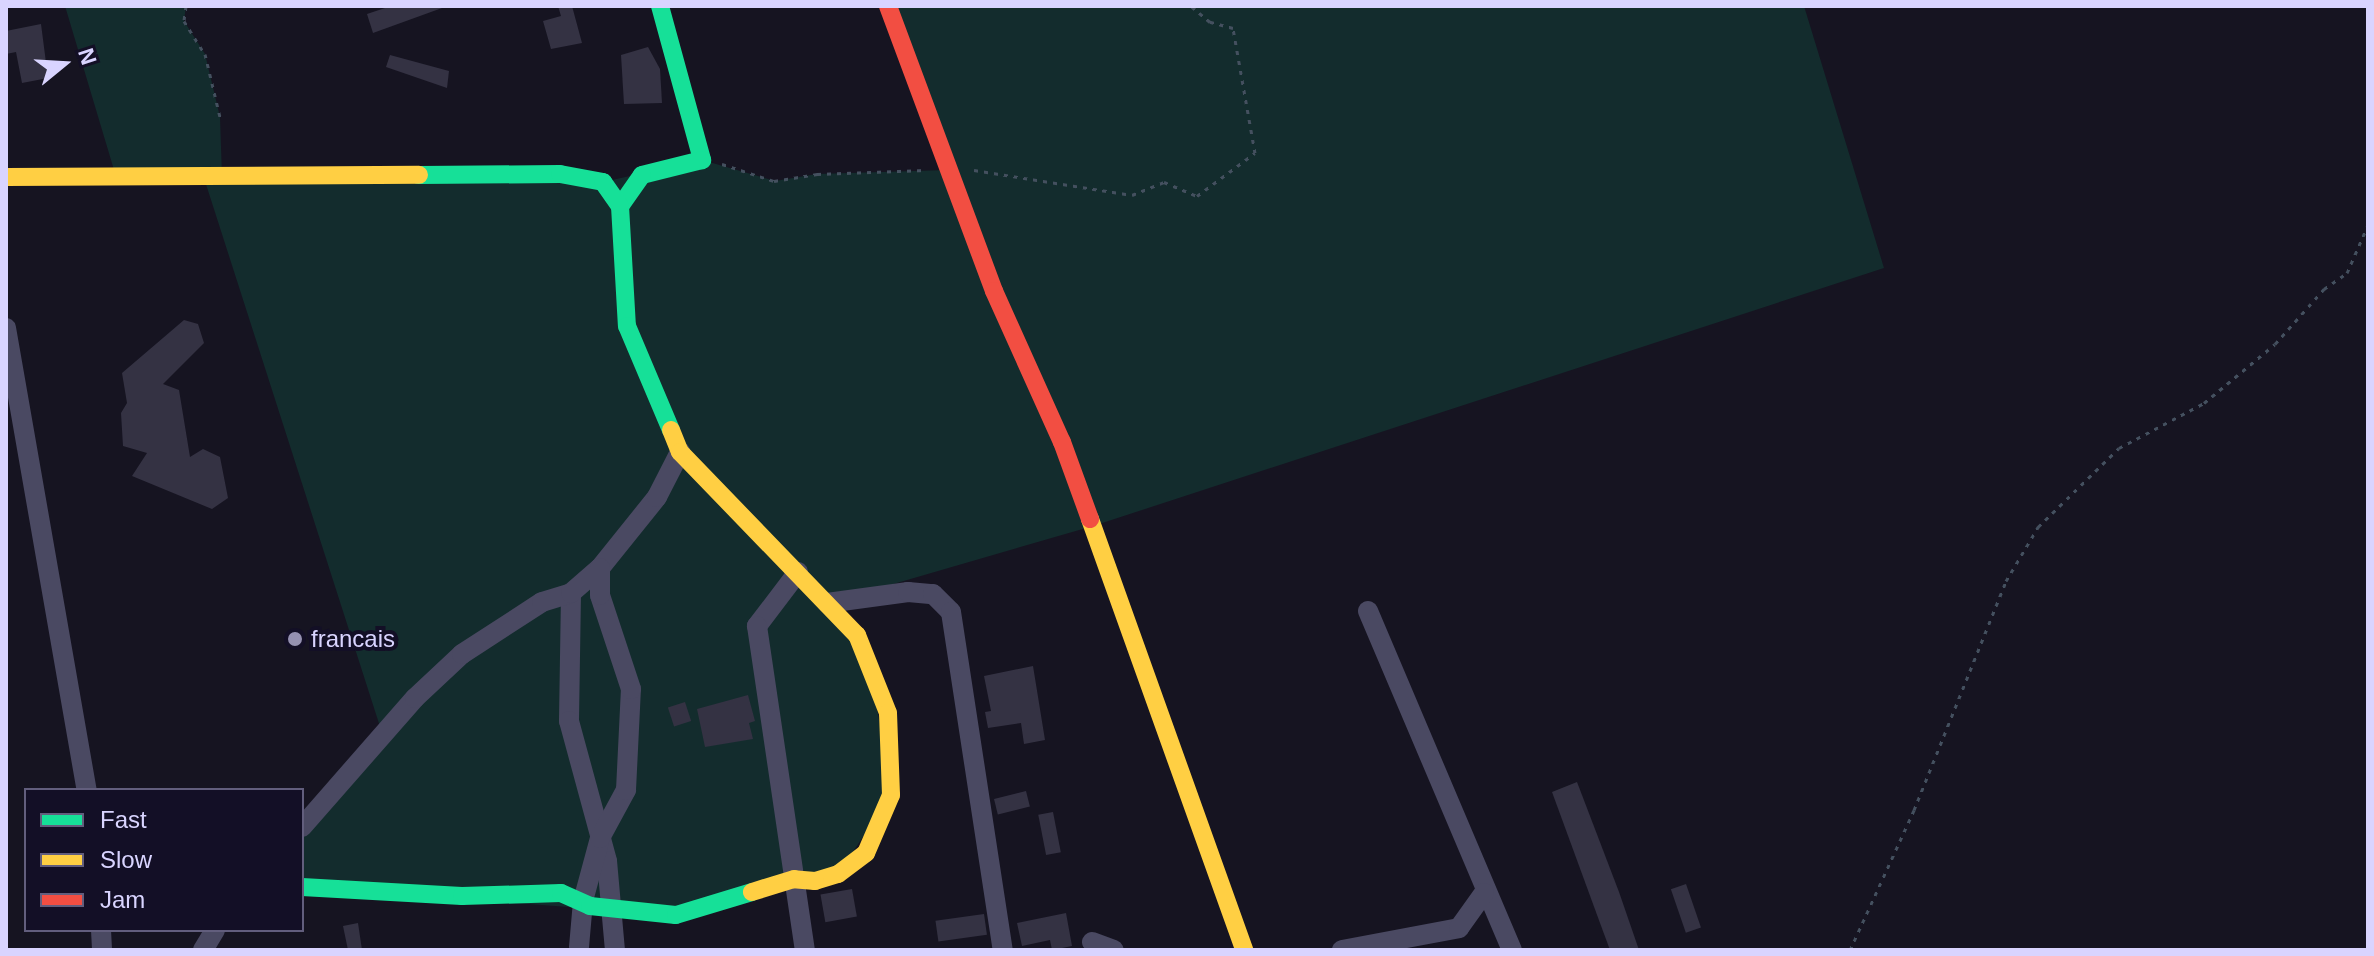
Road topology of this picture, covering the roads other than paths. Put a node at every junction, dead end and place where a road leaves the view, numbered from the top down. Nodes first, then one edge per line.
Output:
1 (660, 6) edge
2 (888, 6) edge
3 (6, 177) edge
4 (620, 206) junction
5 (6, 328) edge
6 (680, 452) junction
7 (600, 568) junction
8 (798, 572) junction
9 (571, 593) junction
10 (827, 603) junction
11 (1368, 611) dead end
12 (87, 788) edge
13 (304, 825) edge
14 (600, 838) junction
15 (794, 879) junction
16 (304, 887) edge
17 (1484, 893) junction
18 (583, 901) junction
19 (610, 907) junction
20 (214, 932) edge
21 (1092, 942) dead end
22 (579, 947) dead end
23 (203, 950) edge
24 (615, 950) edge
25 (805, 950) edge
26 (1003, 950) edge
27 (1114, 950) edge
28 (1244, 950) edge
29 (1342, 950) edge
30 (1512, 950) edge

1 - 4 street
2 - 28 street
3 - 4 street
4 - 6 street
5 - 12 street
6 - 7 street
6 - 8 street
7 - 9 street
7 - 14 street
8 - 10 street
8 - 15 street
9 - 13 street
9 - 14 street
10 - 15 street
10 - 26 street
11 - 17 street
14 - 18 street
14 - 19 street
15 - 19 street
15 - 25 street
16 - 18 street
17 - 29 street
17 - 30 street
18 - 19 street
18 - 22 street
19 - 24 street
20 - 23 street
21 - 27 street

